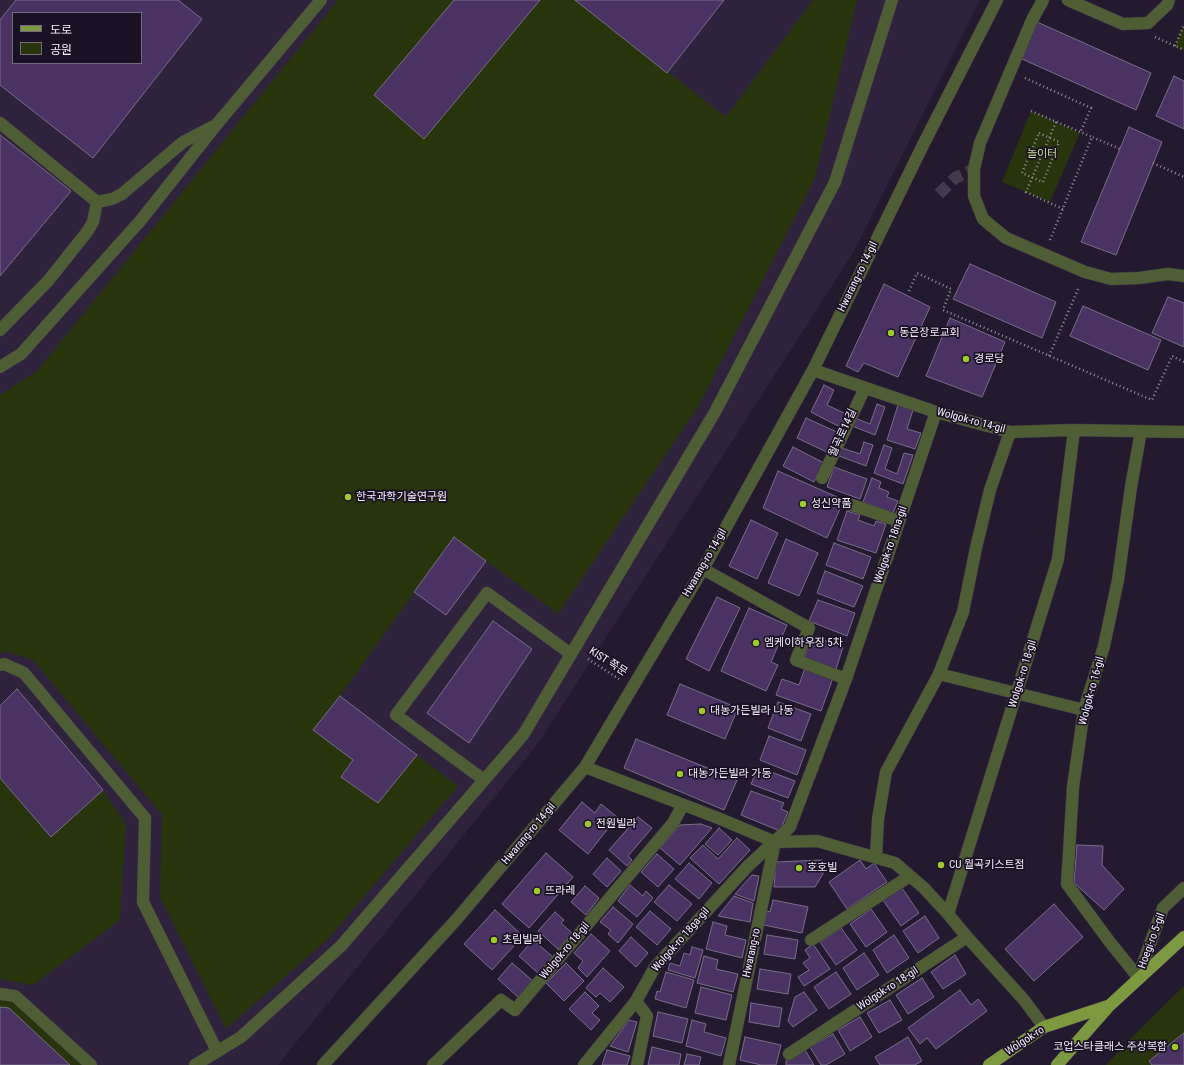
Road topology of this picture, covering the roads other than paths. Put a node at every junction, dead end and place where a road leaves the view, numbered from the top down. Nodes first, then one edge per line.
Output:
1 (321, 0) edge
2 (892, 0) edge
3 (997, 0) edge
4 (1043, 0) edge
5 (1068, 0) edge
6 (1169, 0) edge
7 (0, 123) edge
8 (216, 124) junction
9 (98, 202) junction
10 (1184, 276) edge
11 (0, 330) edge
12 (0, 367) edge
13 (813, 370) junction
14 (865, 388) junction
15 (936, 412) junction
16 (1074, 430) junction
17 (1141, 431) junction
18 (1010, 432) junction
19 (1184, 432) edge
20 (822, 478) dead end
21 (849, 504) dead end
22 (899, 521) junction
23 (703, 569) junction
24 (573, 652) junction
25 (0, 665) edge
26 (939, 674) junction
27 (846, 678) junction
28 (1017, 694) junction
29 (1084, 710) junction
30 (584, 767) junction
31 (484, 780) junction
32 (683, 805) junction
33 (775, 842) junction
34 (876, 858) junction
35 (910, 876) junction
36 (1184, 888) edge
37 (948, 914) junction
38 (967, 937) junction
39 (1184, 937) edge
40 (811, 940) dead end
41 (1138, 978) junction
42 (0, 994) edge
43 (636, 1000) junction
44 (1109, 1006) junction
45 (1044, 1027) junction
46 (217, 1051) junction
47 (789, 1054) dead end
48 (91, 1065) edge
49 (195, 1065) edge
50 (323, 1065) edge
51 (434, 1065) edge
52 (584, 1065) edge
53 (637, 1065) edge
54 (729, 1065) edge
55 (988, 1065) edge
56 (1057, 1065) edge

1 - 8 street
2 - 24 street
3 - 13 street, Hwarang-ro 14-gil
4 - 10 street
5 - 6 street
7 - 9 street
8 - 9 street
8 - 12 street
9 - 11 street
13 - 14 street, Wolgok-ro 14-gil
13 - 23 street, Hwarang-ro 14-gil
14 - 15 street, Wolgok-ro 14-gil
14 - 20 street, 월곡로14길
15 - 18 street, Wolgok-ro 14-gil
15 - 22 street, Wolgok-ro 18na-gil
16 - 17 street, Wolgok-ro 14-gil
16 - 18 street, Wolgok-ro 14-gil
16 - 28 street, Wolgok-ro 18-gil
17 - 19 street, Wolgok-ro 14-gil
17 - 29 street, Wolgok-ro 16-gil
18 - 26 street
21 - 22 street
22 - 27 street, Wolgok-ro 18na-gil
23 - 27 street
23 - 30 street, Hwarang-ro 14-gil
24 - 31 street
24 - 31 street
25 - 46 street
26 - 28 street
26 - 34 street
27 - 33 street, Wolgok-ro 18na-gil
28 - 29 street
28 - 37 street, Wolgok-ro 18-gil
29 - 41 street, Wolgok-ro 16-gil
30 - 32 street
30 - 50 street, Hwarang-ro 14-gil
31 - 46 street
32 - 33 street
32 - 51 street, Wolgok-ro 18-gil
33 - 34 street
33 - 43 street, Wolgok-ro 18ga-gil
33 - 54 street, Hwarang-ro
34 - 35 street
35 - 37 street
35 - 40 street
36 - 41 street, Hoegi-ro 5-gil
37 - 38 street
38 - 45 street
38 - 47 street, Wolgok-ro 18-gil
39 - 41 main road, Wolgok-ro
41 - 44 main road, Wolgok-ro
42 - 48 street
43 - 52 street, Wolgok-ro 18ga-gil
43 - 53 street
44 - 45 main road, Wolgok-ro
44 - 56 main road, Wolgok-ro
45 - 55 main road, Wolgok-ro
46 - 49 street

